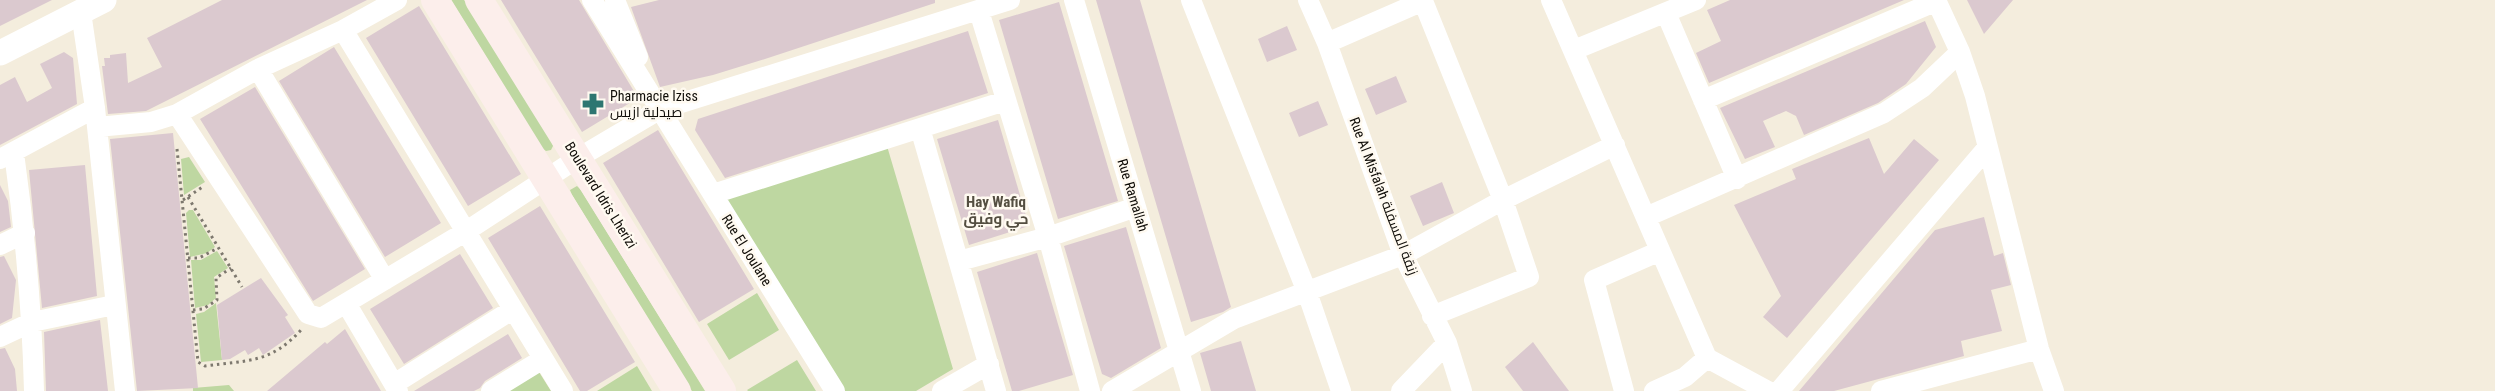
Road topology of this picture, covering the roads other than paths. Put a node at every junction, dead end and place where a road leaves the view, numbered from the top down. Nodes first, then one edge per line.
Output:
1 (104, 0) edge
2 (397, 0) edge
3 (435, 0) edge
4 (479, 0) edge
5 (593, 0) edge
6 (615, 0) edge
7 (1010, 0) edge
8 (1074, 0) edge
9 (1191, 0) edge
10 (1308, 0) edge
11 (1551, 0) edge
12 (1696, 0) edge
13 (1424, 1) edge
14 (1937, 1) edge
15 (978, 11) junction
16 (81, 12) junction
17 (1666, 13) junction
18 (343, 30) junction
19 (1327, 43) junction
20 (1574, 50) junction
21 (1960, 52) junction
22 (0, 53) edge
23 (258, 69) junction
24 (1703, 100) junction
25 (1006, 101) junction
26 (659, 110) junction
27 (174, 115) junction
28 (96, 118) junction
29 (920, 128) junction
30 (1615, 145) junction
31 (1987, 148) junction
32 (7, 156) edge
33 (578, 158) junction
34 (546, 178) junction
35 (1737, 179) junction
36 (713, 194) junction
37 (1503, 200) junction
38 (1136, 207) junction
39 (1646, 217) junction
40 (465, 232) junction
41 (25, 233) junction
42 (1048, 237) junction
43 (0, 245) edge
44 (1660, 250) junction
45 (1404, 255) junction
46 (959, 261) junction
47 (385, 280) junction
48 (1307, 292) junction
49 (346, 303) junction
50 (114, 305) junction
51 (512, 310) junction
52 (1432, 316) junction
53 (32, 322) junction
54 (0, 336) edge
55 (1446, 343) junction
56 (2040, 349) junction
57 (1179, 350) junction
58 (1707, 358) junction
59 (543, 359) junction
60 (989, 364) junction
61 (396, 387) edge
62 (34, 391) edge
63 (125, 391) edge
64 (491, 391) edge
65 (563, 391) edge
66 (676, 391) edge
67 (722, 391) edge
68 (835, 391) edge
69 (942, 391) edge
70 (996, 391) edge
71 (1090, 391) edge
72 (1112, 391) edge
73 (1191, 391) edge
74 (1342, 391) edge
75 (1401, 391) edge
76 (1462, 391) edge
77 (1624, 391) edge
78 (1654, 391) edge
79 (1768, 391) edge
80 (1779, 391) edge
81 (1881, 391) edge
82 (2054, 391) edge

1 - 16 street
2 - 18 street
3 - 34 main road
4 - 33 main road, Boulevard Idris Lherizi
5 - 26 street
6 - 26 street
7 - 15 street
8 - 38 street, Rue Ramallah
9 - 48 street
10 - 19 street, Rue Al Misfalah زنقة المسفلة
11 - 20 street
12 - 17 street
13 - 19 street
13 - 37 street
14 - 21 street
14 - 24 street
15 - 25 street
15 - 26 street
16 - 22 street
16 - 28 street
17 - 20 street
17 - 24 street
18 - 23 street
18 - 40 street
19 - 45 street, Rue Al Misfalah زنقة المسفلة
20 - 30 street
21 - 31 street
21 - 35 street
23 - 27 street
23 - 47 street
24 - 35 street
25 - 29 street
25 - 42 street
26 - 33 street
26 - 36 street, Rue El Joulane
27 - 28 street
27 - 49 street
28 - 32 street
28 - 50 street
29 - 36 street
29 - 46 street
30 - 37 street
30 - 39 street
31 - 56 street
31 - 80 street
32 - 41 street
33 - 34 street
33 - 67 main road, Boulevard Idris Lherizi
34 - 40 street
34 - 66 main road
35 - 39 street
36 - 68 street, Rue El Joulane
37 - 45 street
37 - 52 street
38 - 42 street
38 - 57 street, Rue Ramallah
39 - 44 street
40 - 47 street
40 - 51 street
41 - 43 street
41 - 53 street
42 - 46 street
42 - 71 street
44 - 58 street
44 - 77 street
45 - 48 street
45 - 52 street, Rue Al Misfalah زنقة المسفلة
46 - 60 street
47 - 49 street
48 - 57 street
48 - 74 street
49 - 61 street
50 - 53 street
50 - 63 street
51 - 59 street
51 - 61 street
52 - 55 street, Rue Al Misfalah زنقة المسفلة
53 - 54 street
53 - 62 street
55 - 75 street
55 - 76 street, Rue Al Misfalah زنقة المسفلة
56 - 81 street
56 - 82 street
57 - 72 street
57 - 73 street, Rue Ramallah
58 - 78 street
58 - 79 street
59 - 64 street
59 - 65 street
60 - 69 street
60 - 70 street

